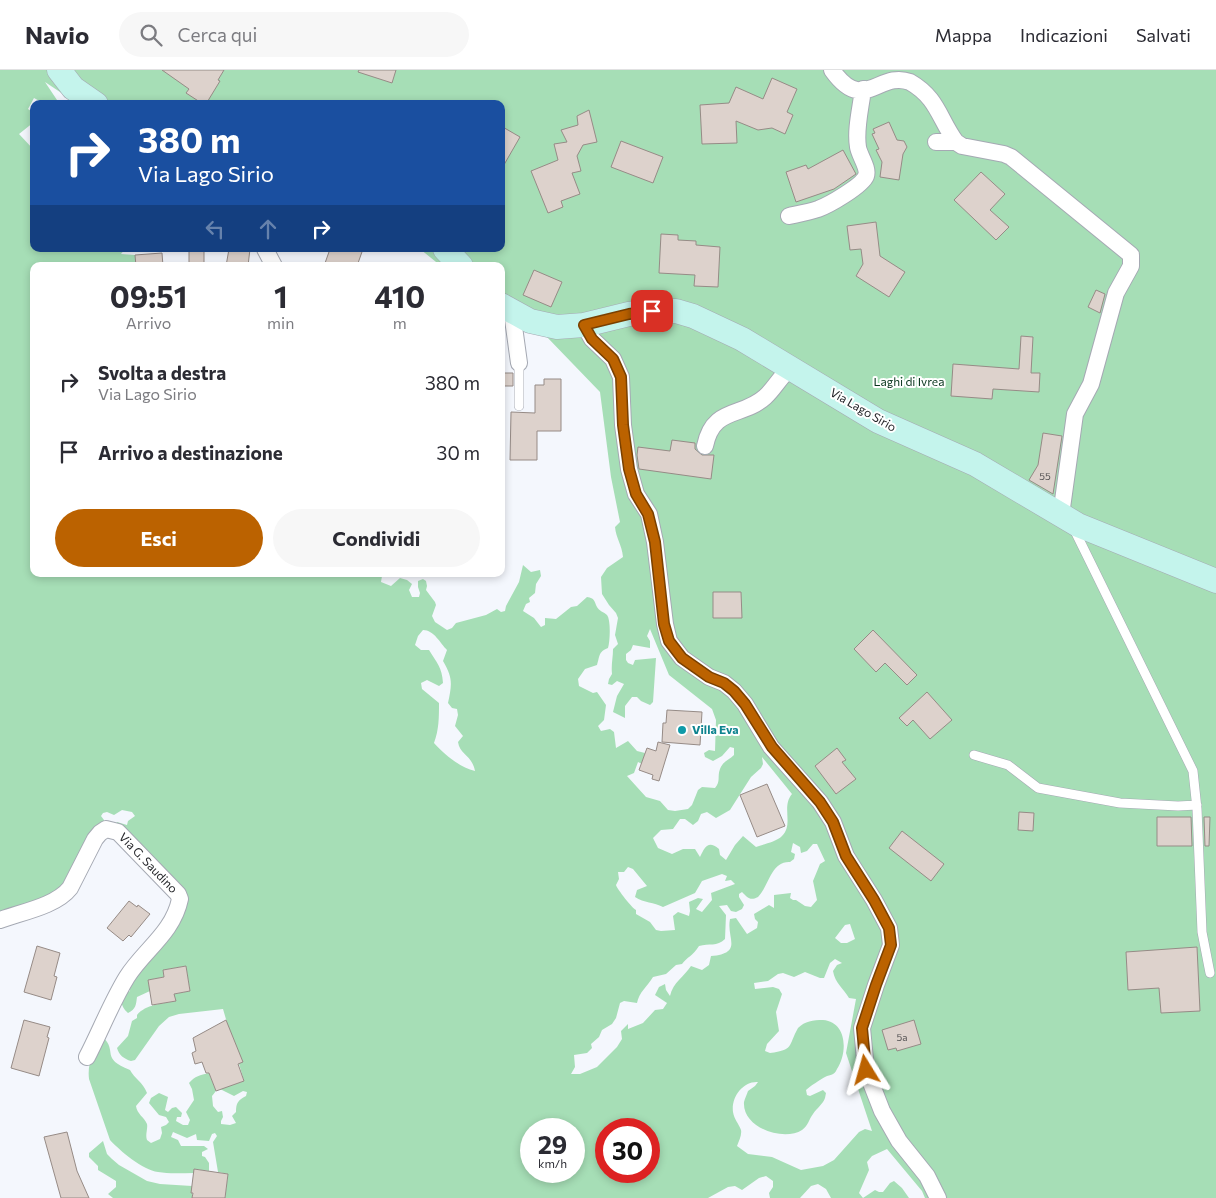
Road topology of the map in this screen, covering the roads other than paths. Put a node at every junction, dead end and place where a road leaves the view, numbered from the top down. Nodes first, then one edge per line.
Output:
1 (59, 70) edge
2 (832, 70) edge
3 (856, 94) junction
4 (90, 100) edge
5 (936, 142) dead end
6 (956, 142) junction
7 (789, 216) dead end
8 (449, 252) edge
9 (457, 262) edge
10 (507, 309) edge
11 (584, 325) junction
12 (519, 362) joint
13 (792, 367) junction
14 (519, 406) dead end
15 (705, 446) dead end
16 (1070, 521) junction
17 (1216, 581) edge
18 (974, 755) dead end
19 (1197, 805) junction
20 (0, 920) edge
21 (1210, 973) dead end
22 (87, 1057) dead end
23 (938, 1198) edge

1 - 4 main road
2 - 3 street
3 - 6 street
3 - 7 street
5 - 6 street
6 - 16 street
8 - 9 main road
10 - 11 main road, Via Lago Sirio
10 - 12 street
11 - 13 main road, Via Lago Sirio
11 - 23 street
12 - 14 lane
13 - 15 street
13 - 16 main road, Via Lago Sirio
16 - 17 main road, Via Lago Sirio
16 - 19 lane
18 - 19 lane
19 - 21 lane
20 - 22 street, Via G. Saudino

